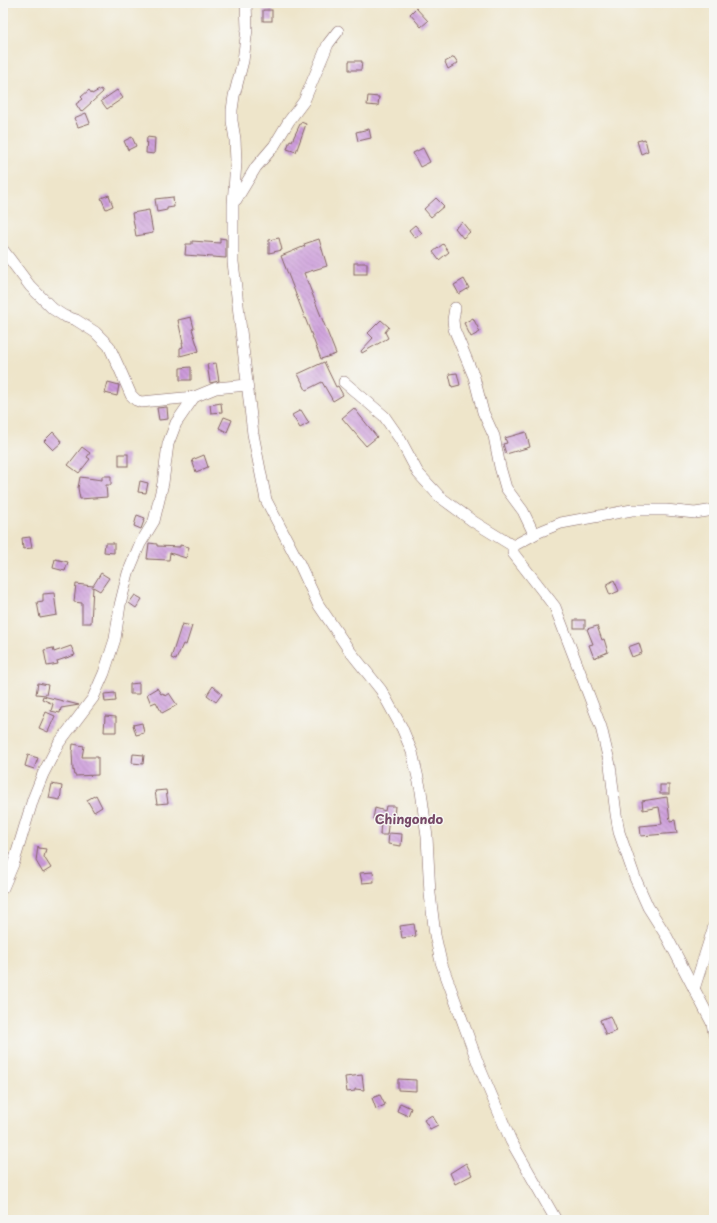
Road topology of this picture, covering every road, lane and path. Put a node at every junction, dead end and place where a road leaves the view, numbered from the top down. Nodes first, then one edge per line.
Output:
1 (246, 3) edge
2 (338, 31) dead end
3 (234, 204) junction
4 (3, 250) edge
5 (455, 308) dead end
6 (344, 382) dead end
7 (247, 385) junction
8 (194, 397) junction
9 (714, 510) edge
10 (534, 534) junction
11 (513, 546) junction
12 (3, 888) edge
13 (714, 926) edge
14 (694, 988) junction
15 (714, 1034) edge
16 (556, 1220) edge

1 - 3 street
2 - 3 street
3 - 7 street
4 - 8 street
5 - 10 street
6 - 11 street
7 - 8 street
7 - 16 street
8 - 12 street
9 - 10 street
10 - 11 street
11 - 14 street
13 - 14 street
14 - 15 street

